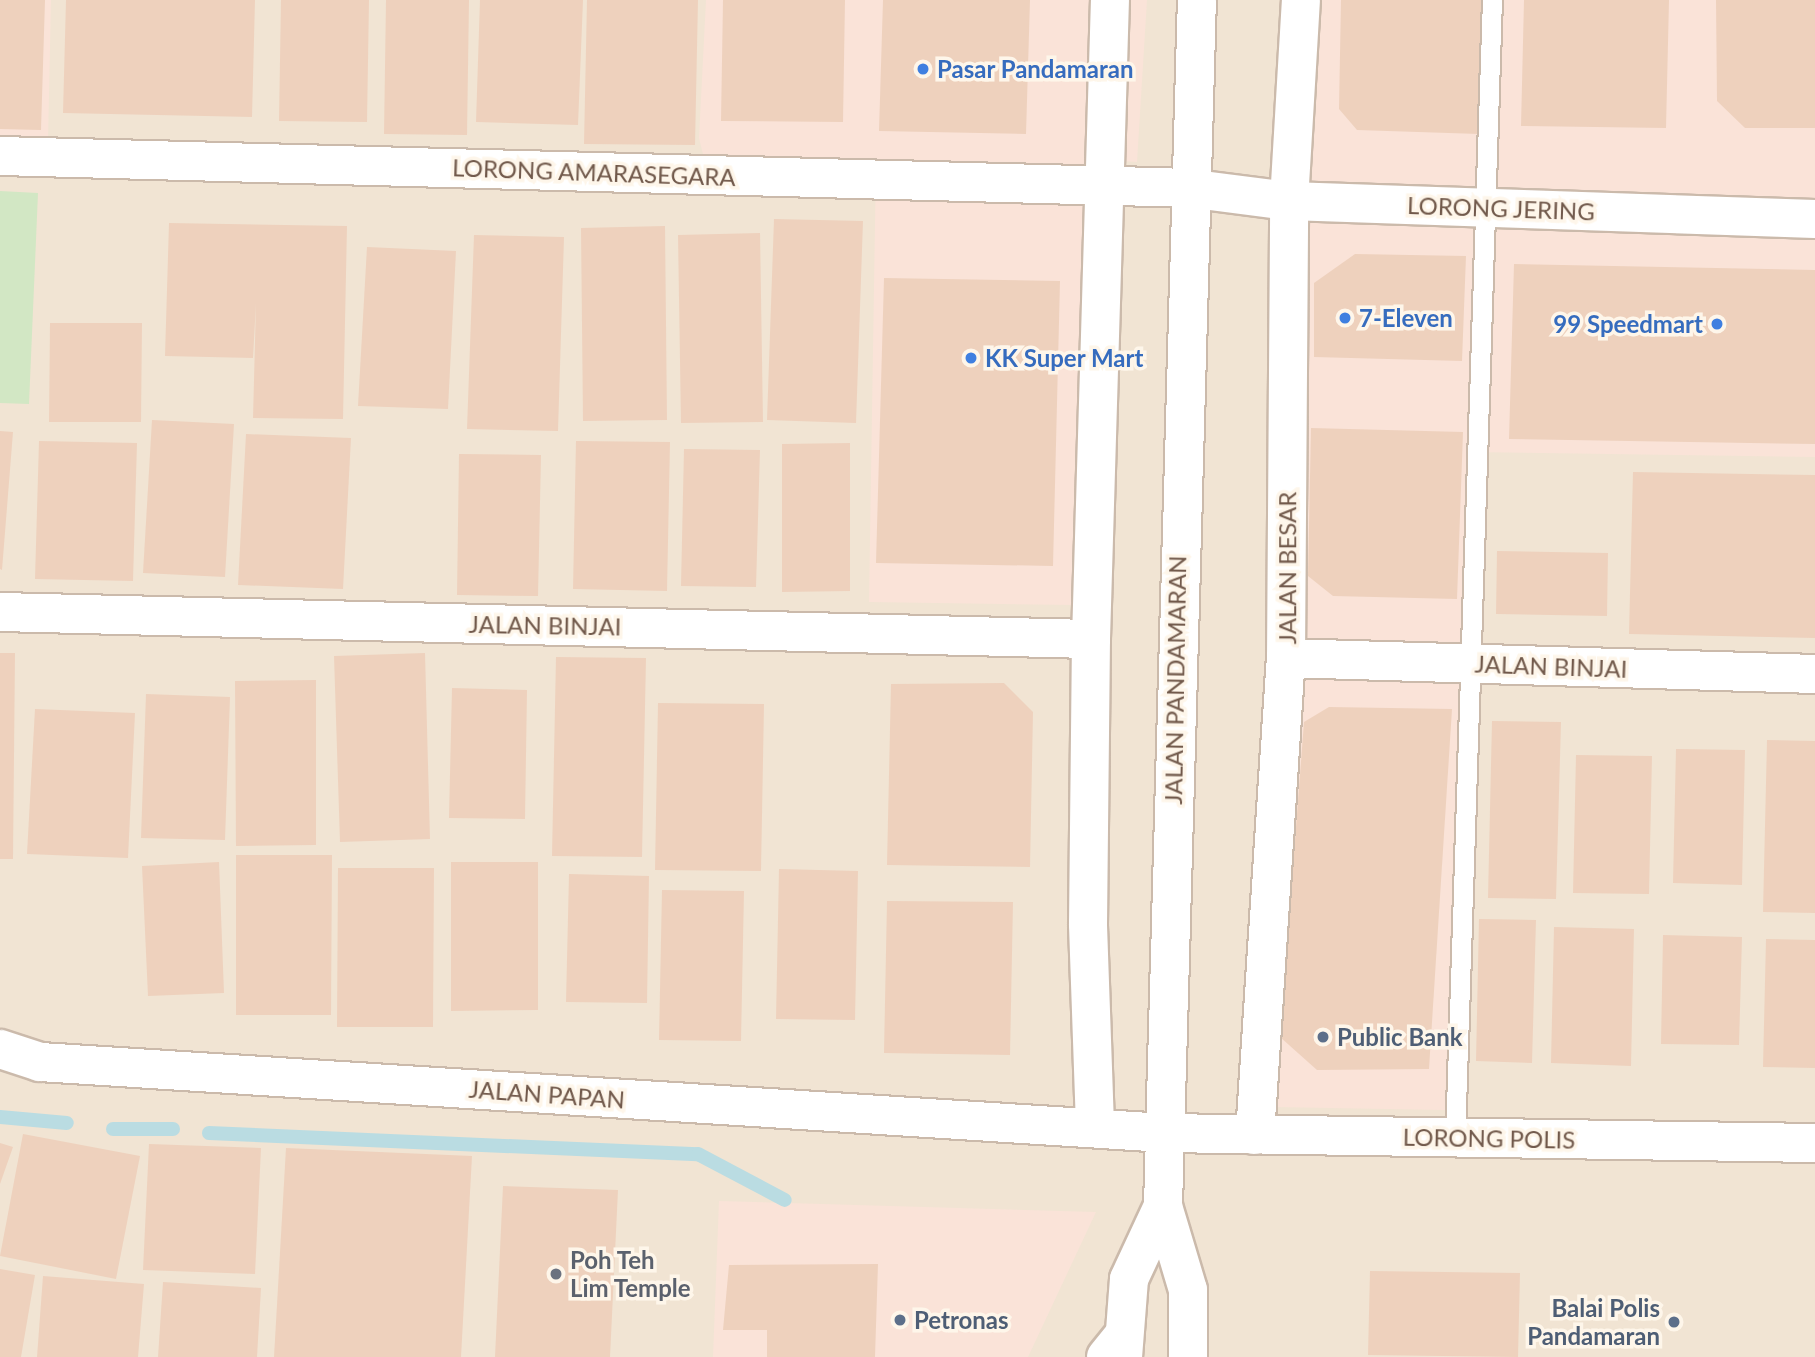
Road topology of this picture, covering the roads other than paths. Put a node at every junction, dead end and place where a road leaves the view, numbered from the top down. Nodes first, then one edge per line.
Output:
1 (1110, 0) edge
2 (1197, 0) edge
3 (1301, 0) edge
4 (1492, 0) edge
5 (0, 156) edge
6 (1107, 186) junction
7 (1187, 188) junction
8 (1289, 201) junction
9 (1486, 208) junction
10 (1815, 219) edge
11 (0, 612) edge
12 (1091, 639) junction
13 (1286, 658) junction
14 (1473, 663) junction
15 (1815, 674) edge
16 (0, 1049) edge
17 (1095, 1126) junction
18 (1164, 1133) junction
19 (1255, 1135) junction
20 (1455, 1138) junction
21 (1815, 1143) edge
22 (1163, 1206) junction
23 (1118, 1350) edge
24 (1188, 1357) edge

1 - 6 street
2 - 7 street, JALAN PANDAMARAN
3 - 8 street, JALAN BESAR
4 - 9 lane
5 - 6 street, LORONG AMARASEGARA
6 - 7 street, LORONG AMARASEGARA
6 - 12 street
7 - 8 street, LORONG JERING
7 - 18 street, JALAN PANDAMARAN
8 - 9 street, LORONG JERING
8 - 13 street, JALAN BESAR
9 - 10 street, LORONG JERING
9 - 14 lane
11 - 12 street, JALAN BINJAI
12 - 17 street
13 - 14 street, JALAN BINJAI
13 - 19 street, JALAN BESAR
14 - 15 street, JALAN BINJAI
14 - 20 lane
16 - 17 street, JALAN PAPAN
17 - 18 street, JALAN PAPAN
18 - 19 street, LORONG POLIS
18 - 22 street, JALAN PANDAMARAN
19 - 20 street, LORONG POLIS
20 - 21 street, LORONG POLIS
22 - 23 street
22 - 24 street, JALAN PANDAMARAN

